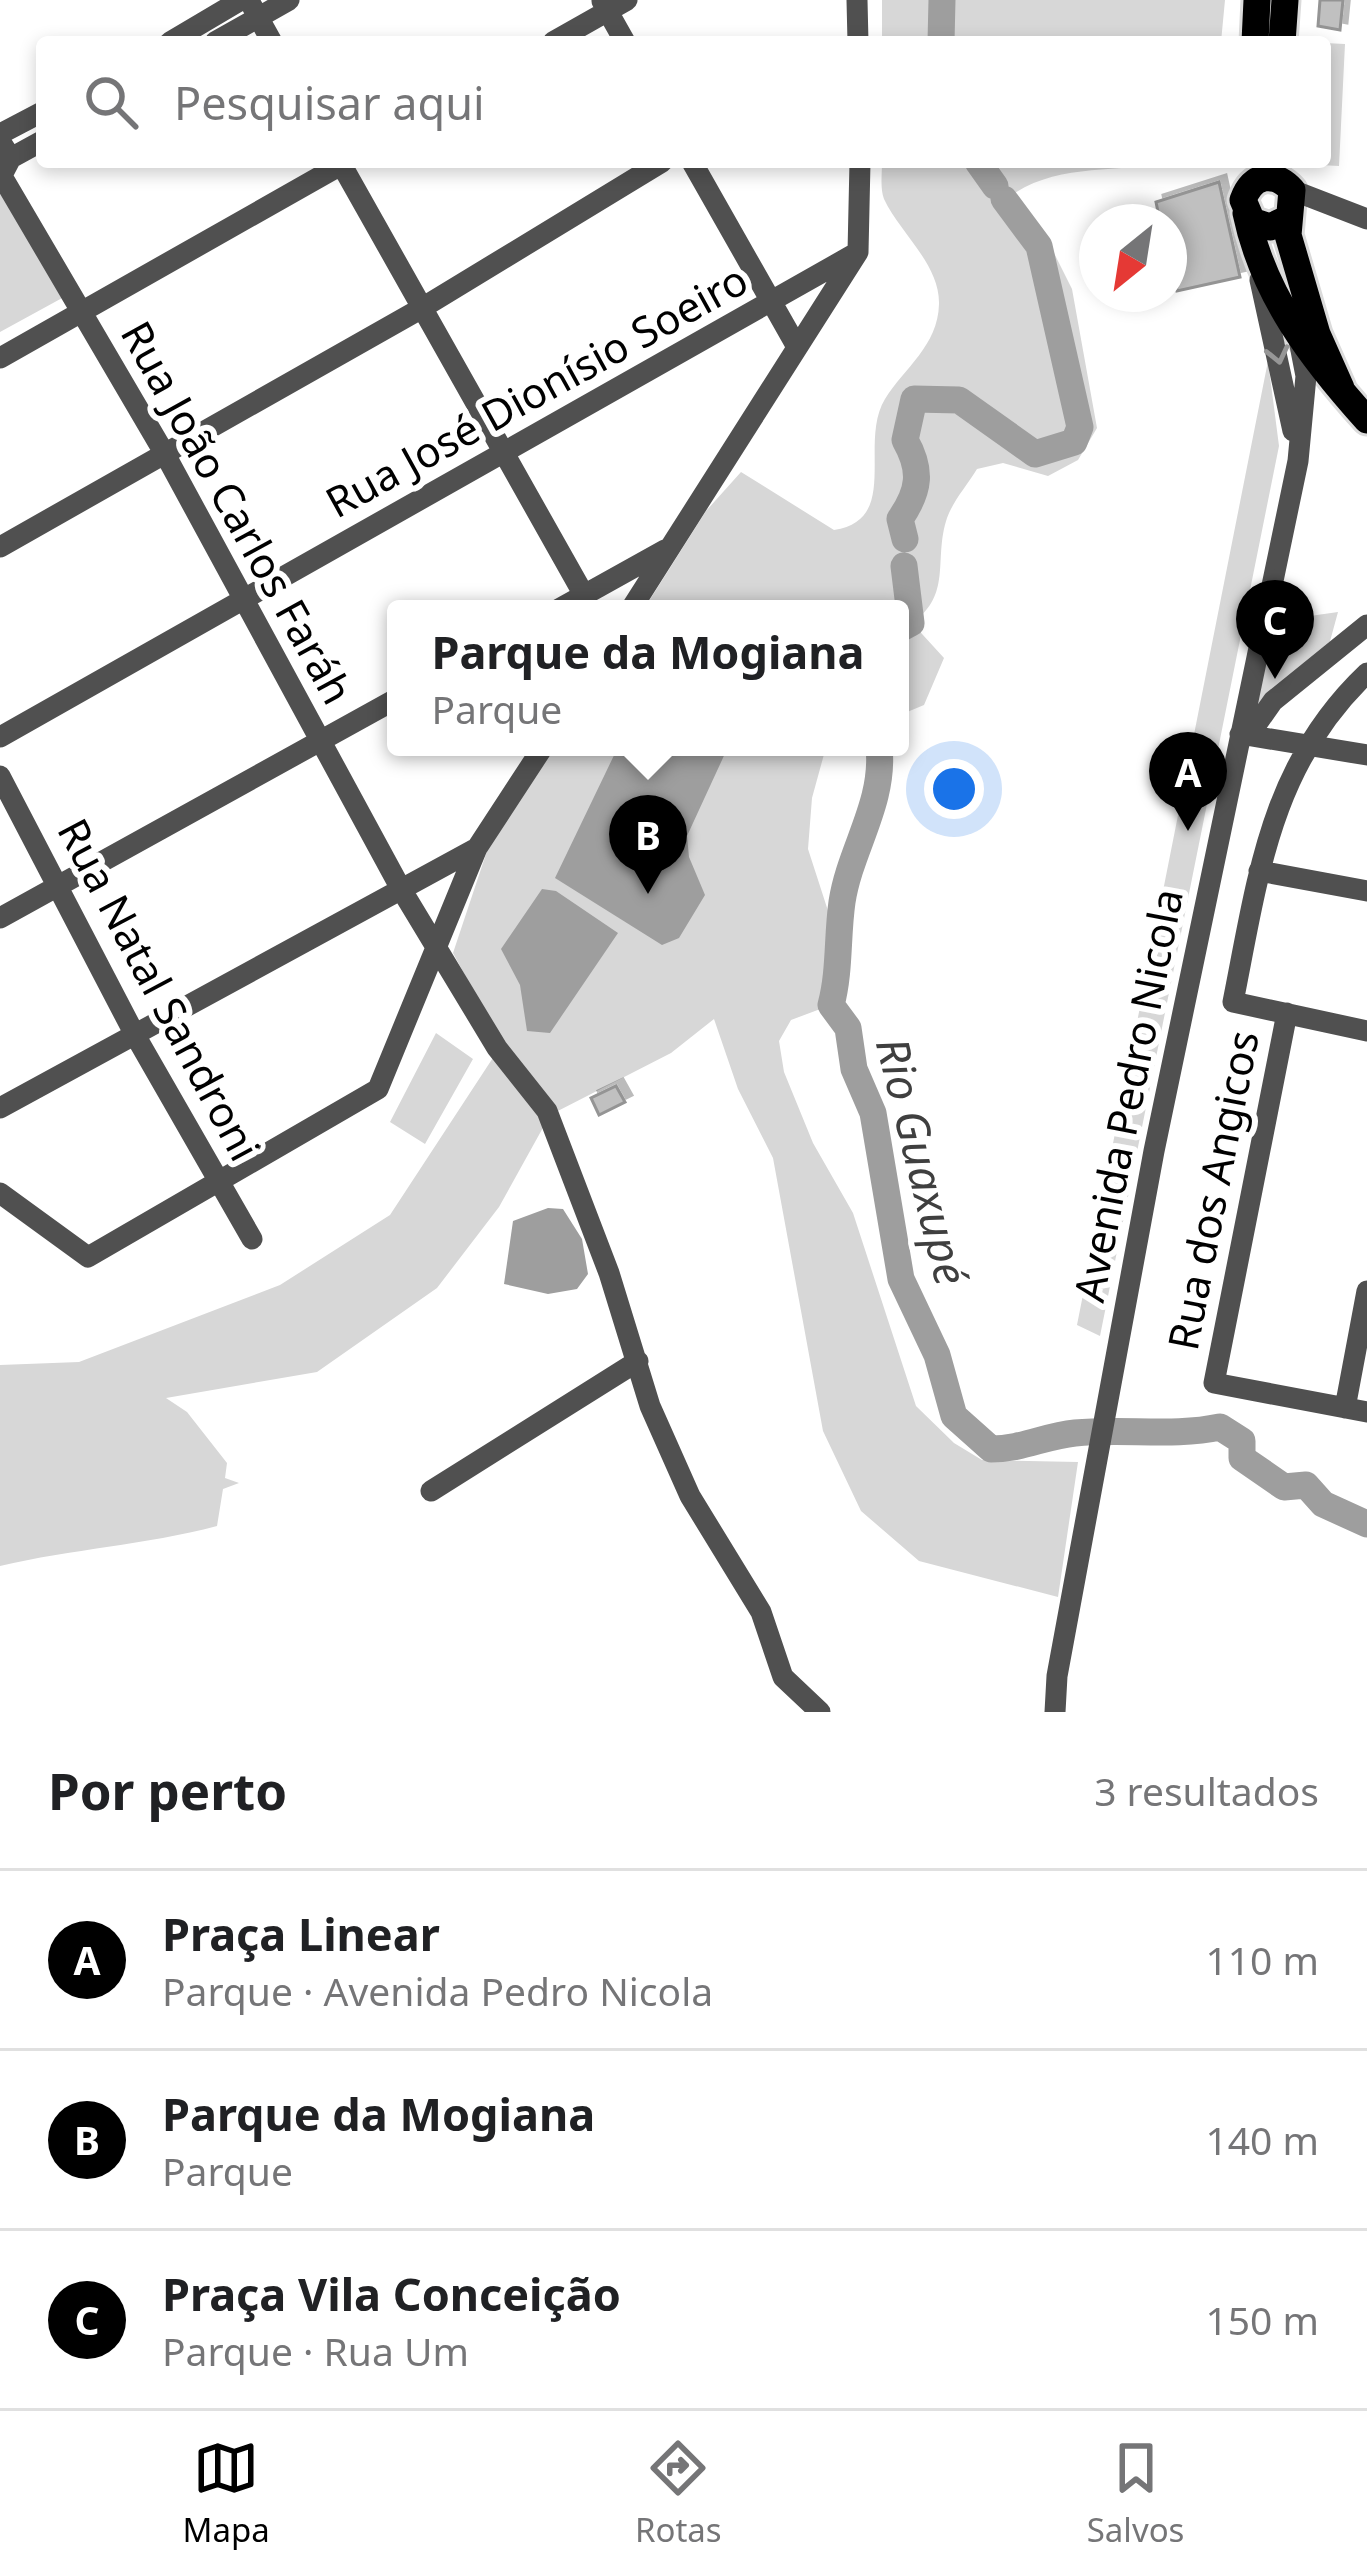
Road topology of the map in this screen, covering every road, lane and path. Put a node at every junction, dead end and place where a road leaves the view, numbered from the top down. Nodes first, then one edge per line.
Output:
1 (289, 0) edge
2 (857, 0) edge
3 (1257, 0) edge
4 (1285, 0) edge
5 (612, 4) edge
6 (250, 6) edge
7 (183, 36) edge
8 (221, 36) edge
9 (268, 36) edge
10 (562, 36) edge
11 (623, 36) edge
12 (858, 36) edge
13 (1255, 36) edge
14 (1282, 36) edge
15 (36, 119) edge
16 (36, 144) edge
17 (3, 158) edge
18 (333, 168) edge
19 (345, 168) edge
20 (652, 168) edge
21 (695, 168) edge
22 (860, 168) edge
23 (1249, 168) edge
24 (1287, 195) edge
25 (1244, 206) junction
26 (1367, 219) edge
27 (1253, 250) junction
28 (858, 252) junction
29 (1305, 295) junction
30 (769, 304) junction
31 (422, 308) junction
32 (83, 312) junction
33 (1299, 337) junction
34 (797, 347) junction
35 (0, 358) edge
36 (1323, 377) junction
37 (1367, 420) edge
38 (502, 451) junction
39 (166, 456) junction
40 (1298, 461) junction
41 (0, 547) edge
42 (670, 547) junction
43 (584, 595) junction
44 (575, 600) edge
45 (637, 600) edge
46 (242, 601) junction
47 (1367, 625) edge
48 (1367, 673) edge
49 (387, 704) edge
50 (1244, 735) junction
51 (0, 737) edge
52 (320, 741) junction
53 (1306, 742) junction
54 (1367, 755) edge
55 (536, 756) edge
56 (0, 776) edge
57 (477, 848) junction
58 (1259, 871) junction
59 (61, 884) junction
60 (401, 889) junction
61 (1367, 890) edge
62 (0, 918) edge
63 (436, 947) junction
64 (1287, 1013) junction
65 (1367, 1030) edge
66 (135, 1035) junction
67 (0, 1108) edge
68 (219, 1181) junction
69 (0, 1193) edge
70 (252, 1239) dead end
71 (1367, 1292) edge
72 (638, 1361) junction
73 (1356, 1410) edge
74 (431, 1491) dead end
75 (1061, 1650) junction
76 (820, 1712) edge
77 (1051, 1712) edge
78 (1070, 1712) edge

1 - 6 street
2 - 12 street
3 - 13 main road
4 - 14 main road
5 - 10 street
5 - 11 street
6 - 7 street
6 - 8 street
6 - 9 street
15 - 17 street
16 - 17 street
17 - 32 street, Rua João Carlos Faráh
18 - 32 street
19 - 31 street
20 - 31 street
21 - 30 street
22 - 28 street
23 - 25 main road
24 - 25 main road
24 - 25 main road
24 - 26 street
24 - 29 main road
25 - 27 main road
27 - 33 main road
27 -> 40 street, Avenida Pedro Nicola
28 - 30 street, Rua José Dionísio Soeiro
28 - 34 street
29 - 33 street
29 - 36 main road
30 - 34 street
30 - 38 street, Rua José Dionísio Soeiro
31 - 38 street
31 - 39 street
32 - 35 street
32 - 39 street, Rua João Carlos Faráh
33 - 36 main road
34 - 42 street
36 - 37 main road
36 - 40 street, Avenida Pedro Nicola
38 - 43 street
38 - 46 street, Rua José Dionísio Soeiro
39 - 41 street
39 - 46 street, Rua João Carlos Faráh
40 - 50 street, Avenida Pedro Nicola
42 - 43 street
42 - 45 street
43 - 44 street
46 - 51 street, Rua José Dionísio Soeiro
46 - 52 street, Rua João Carlos Faráh
47 - 50 street
48 - 53 street
49 - 52 street
50 - 53 street
50 - 75 street, Avenida Pedro Nicola
52 - 59 street
52 - 60 street, Rua João Carlos Faráh
53 - 54 street
53 - 58 street
55 - 57 street
56 - 59 street, Rua Natal Sandroni
57 - 60 street
57 - 63 street
58 - 61 street
58 - 64 street
59 - 62 street
59 - 66 street, Rua Natal Sandroni
60 - 63 street, Rua João Carlos Faráh
60 - 66 street
63 - 68 street
63 - 72 street, Rua João Carlos Faráh
64 - 65 street
64 - 73 street, Rua dos Angicos
66 - 67 street
66 - 68 street, Rua Natal Sandroni
68 - 69 street
68 - 70 street, Rua Natal Sandroni
71 - 73 street
72 - 74 street
72 - 76 street, Rua João Carlos Faráh
75 - 77 street, Avenida Pedro Nicola
75 - 78 street

